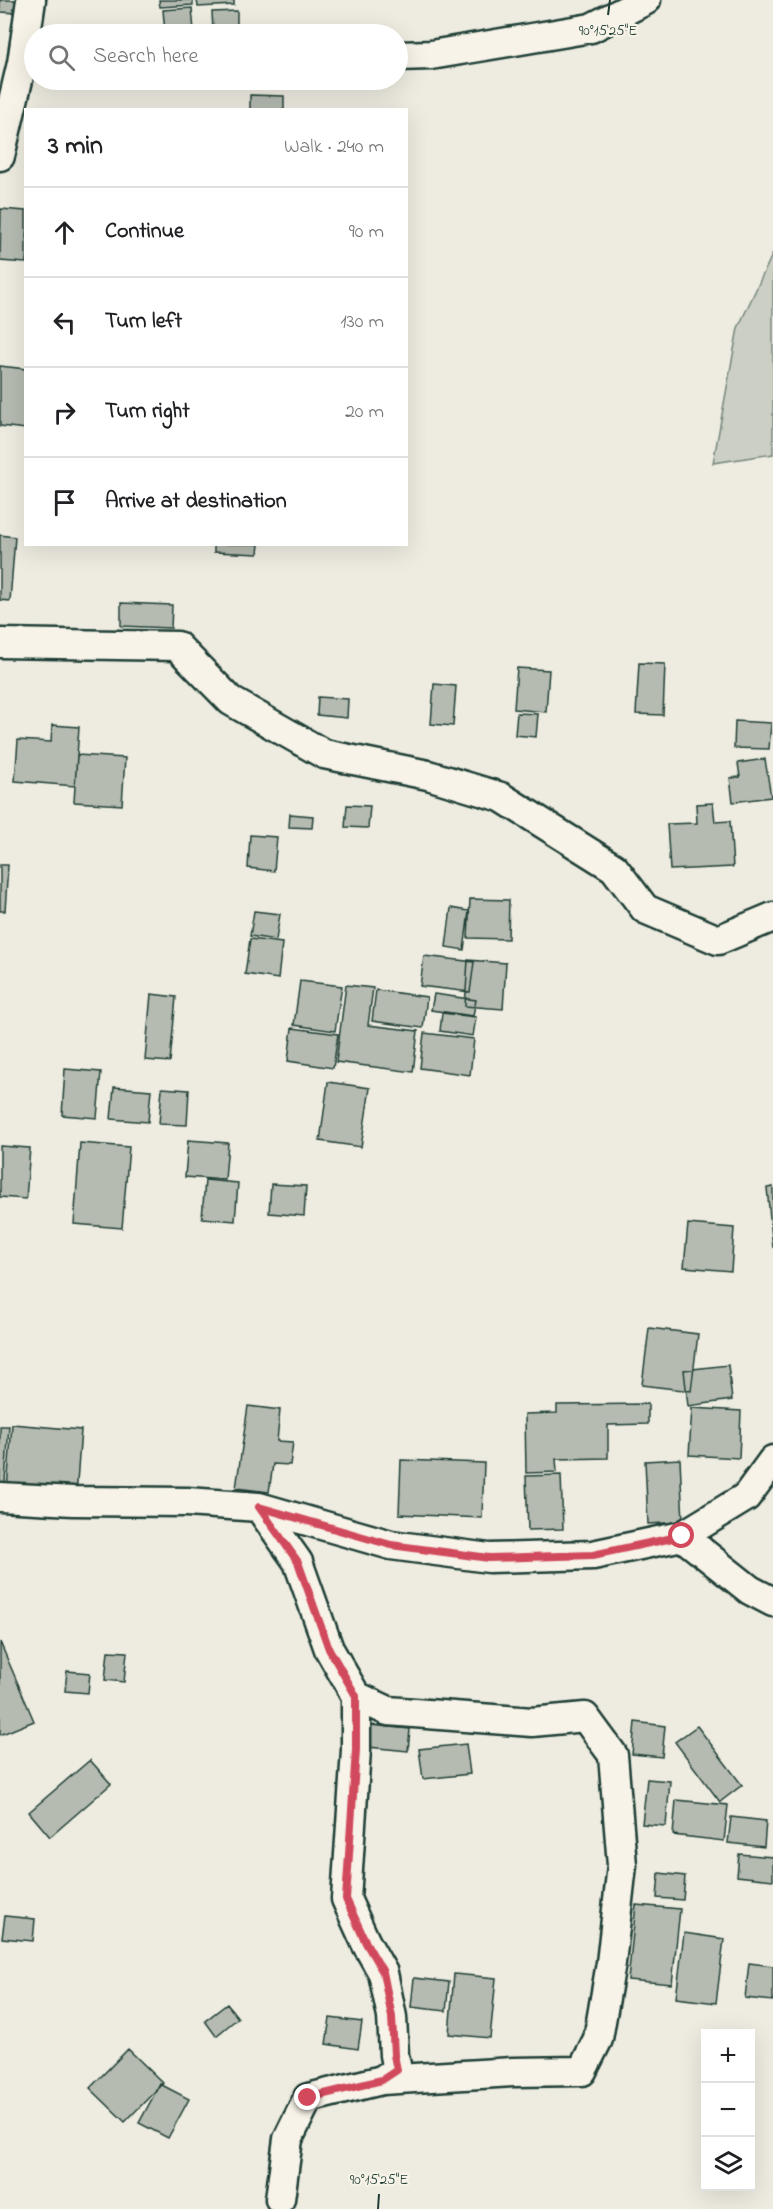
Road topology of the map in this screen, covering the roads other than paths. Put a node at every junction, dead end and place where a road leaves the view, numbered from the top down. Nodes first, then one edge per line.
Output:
1 (31, 0) edge
2 (646, 0) edge
3 (30, 24) edge
4 (408, 56) edge
5 (24, 66) edge
6 (0, 156) edge
7 (0, 643) edge
8 (773, 917) edge
9 (773, 1460) edge
10 (0, 1497) edge
11 (259, 1507) junction
12 (682, 1536) junction
13 (773, 1602) edge
14 (356, 1696) junction
15 (382, 2080) junction
16 (280, 2199) dead end

1 - 3 street
2 - 4 street
5 - 6 street
7 - 8 street
9 - 12 street
10 - 11 street
11 - 12 street
11 - 14 street
12 - 13 street
14 - 15 street
14 - 15 street
15 - 16 street

